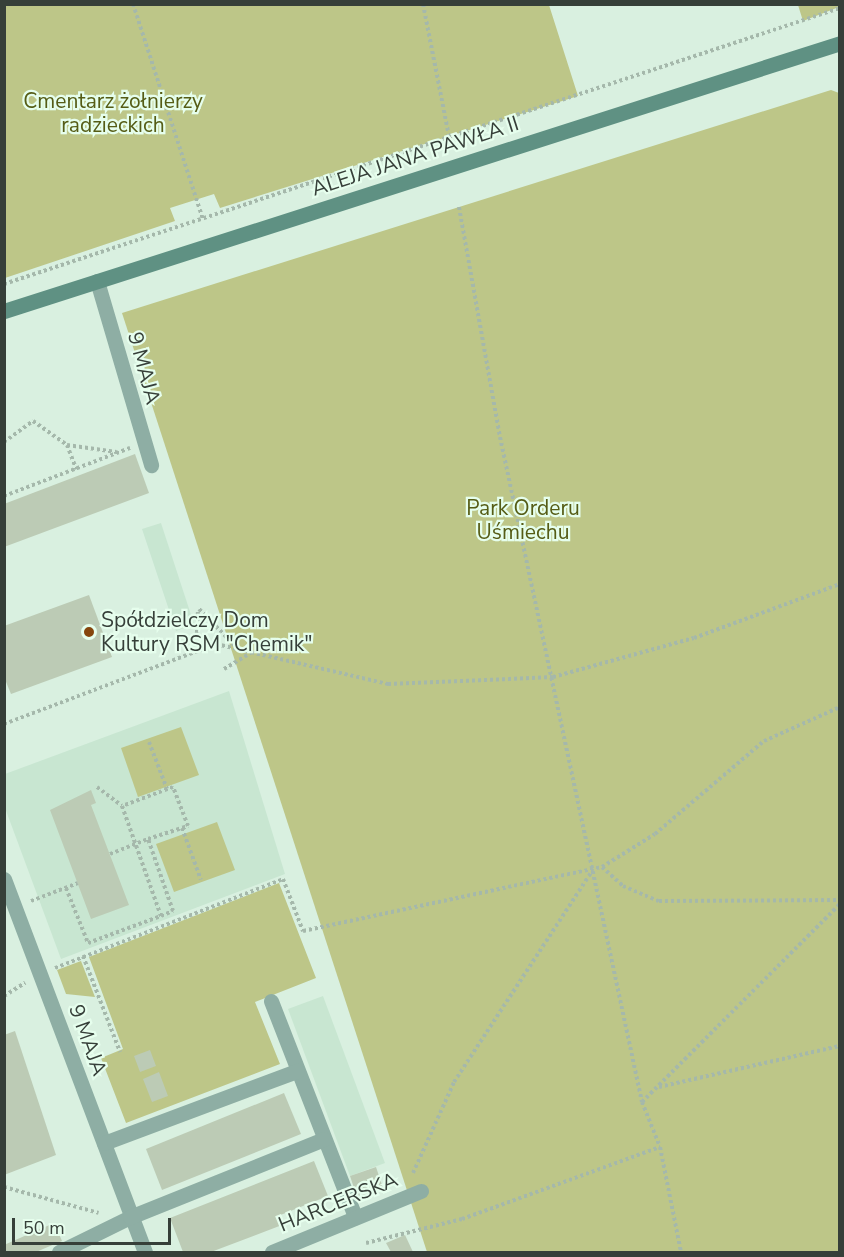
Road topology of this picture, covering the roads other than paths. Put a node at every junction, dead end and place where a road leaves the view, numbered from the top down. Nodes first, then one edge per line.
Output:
1 (836, 42) edge
2 (97, 281) junction
3 (4, 311) edge
4 (151, 465) dead end
5 (4, 879) edge
6 (271, 1001) dead end
7 (297, 1071) junction
8 (324, 1139) junction
9 (104, 1143) junction
10 (421, 1191) dead end
11 (130, 1216) junction
12 (355, 1217) junction
13 (59, 1252) edge
14 (145, 1252) edge
15 (272, 1252) edge

1 - 2 main road, ALEJA JANA PAWŁA II
2 - 3 main road, ALEJA JANA PAWŁA II
2 - 4 street, 9 MAJA
5 - 9 street, 9 MAJA
6 - 7 street
7 - 8 street
7 - 9 street
8 - 11 street
8 - 12 street
9 - 11 street, 9 MAJA
10 - 12 street, HARCERSKA
11 - 13 street
11 - 14 street, 9 MAJA
12 - 15 street, HARCERSKA

